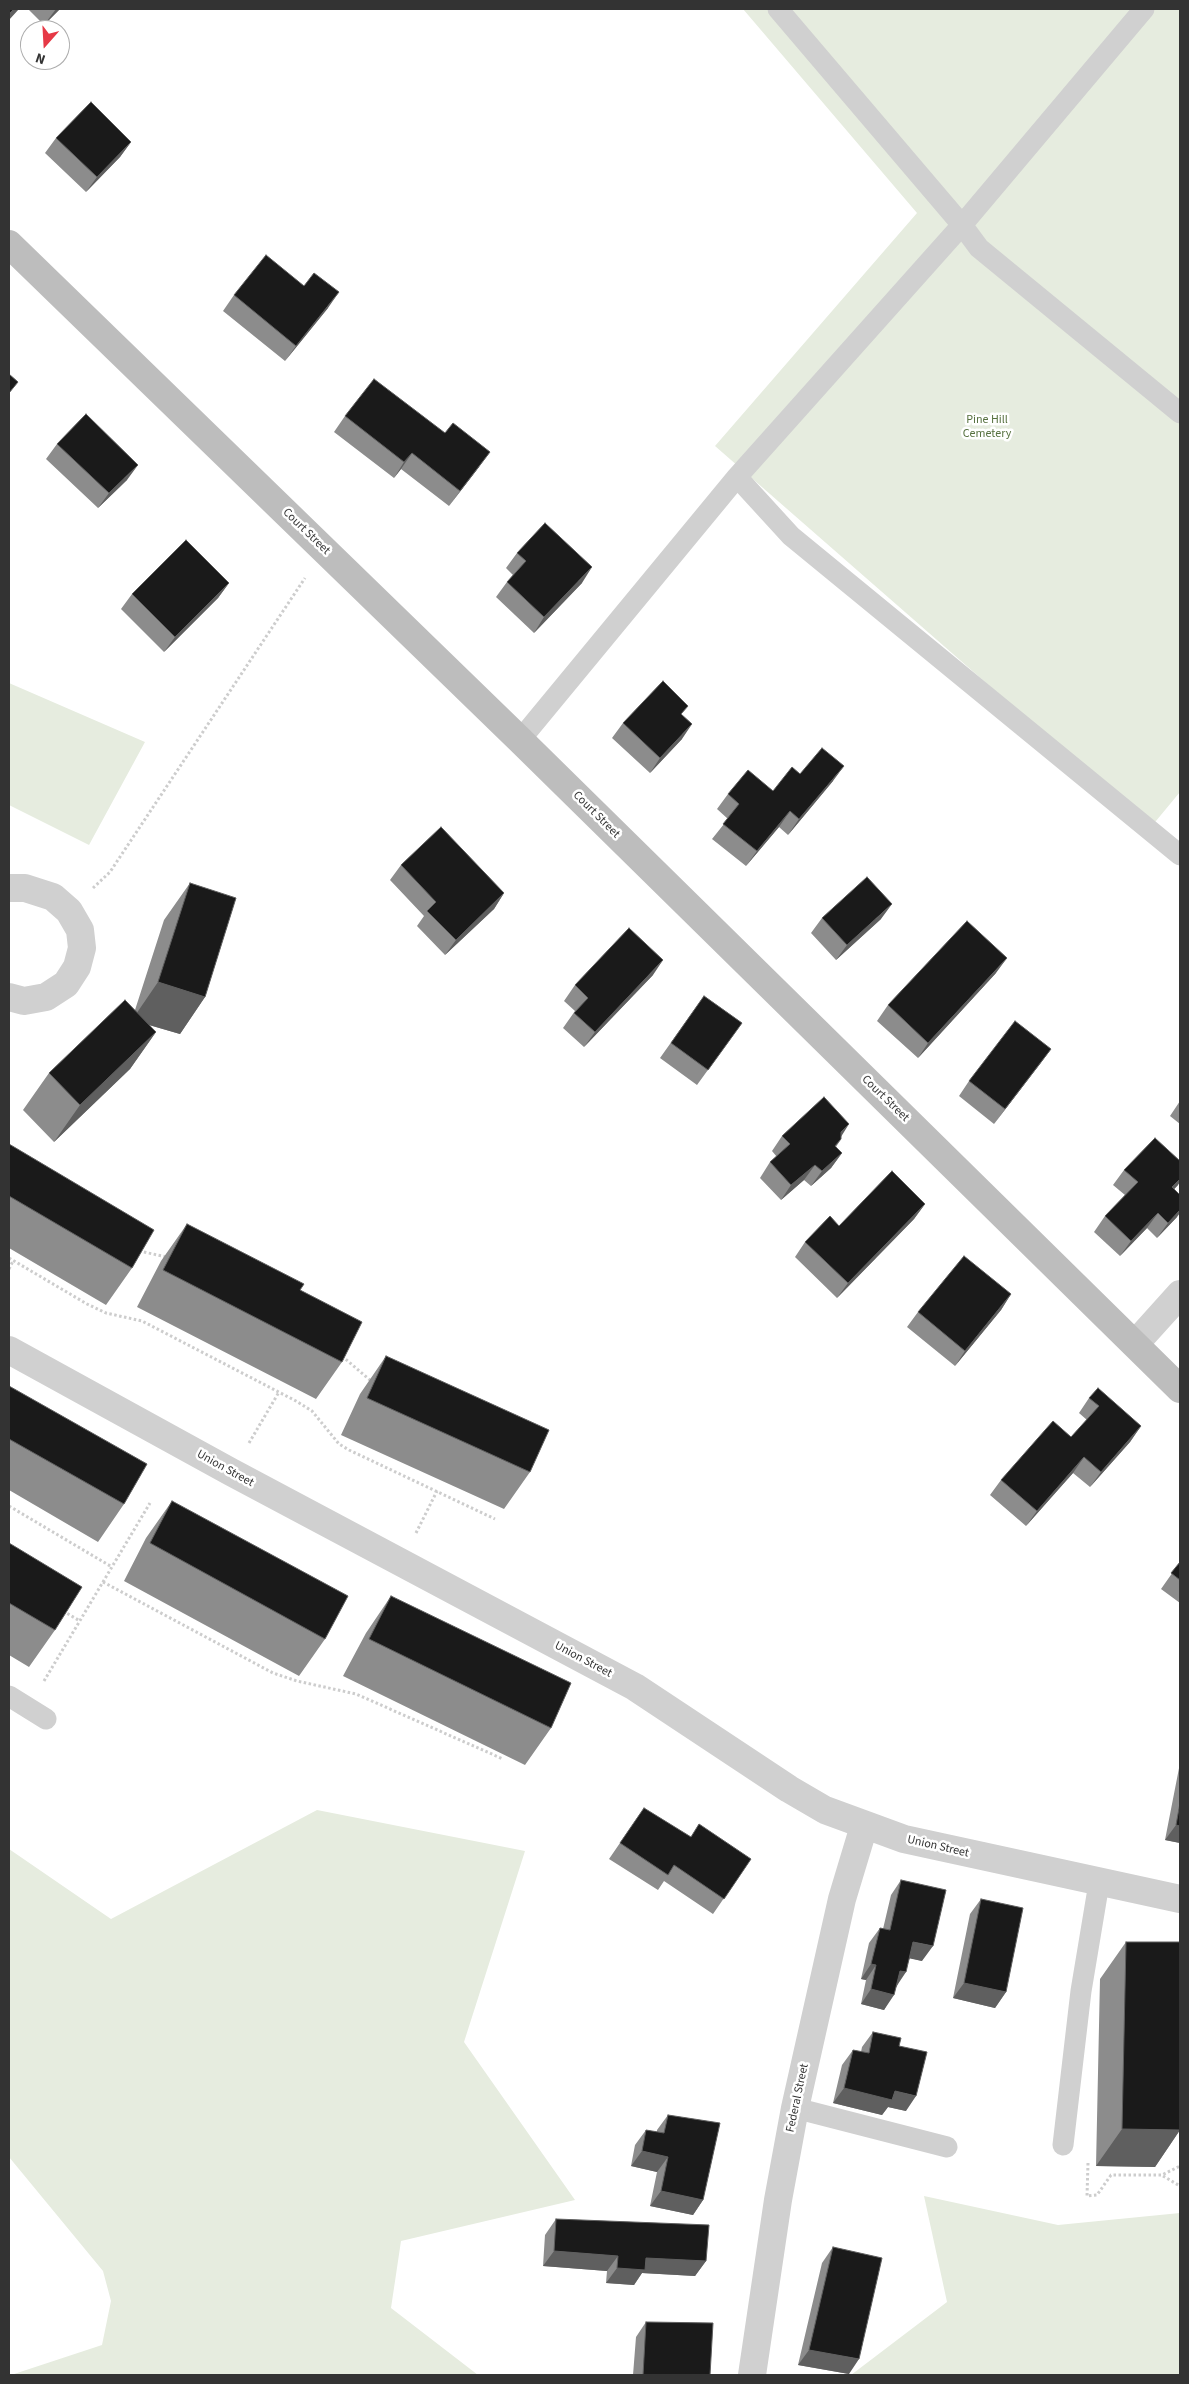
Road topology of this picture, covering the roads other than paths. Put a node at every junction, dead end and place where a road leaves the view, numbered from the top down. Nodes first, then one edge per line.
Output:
1 (778, 9) edge
2 (1144, 9) edge
3 (962, 225) junction
4 (9, 244) edge
5 (1180, 414) edge
6 (737, 477) junction
7 (520, 740) junction
8 (1180, 855) edge
9 (9, 888) edge
10 (9, 997) edge
11 (1180, 1294) edge
12 (1135, 1344) junction
13 (9, 1350) edge
14 (1180, 1389) edge
15 (9, 1696) edge
16 (37, 1713) road end
17 (864, 1826) junction
18 (1098, 1882) junction
19 (1180, 1899) edge
20 (795, 2108) junction
21 (1063, 2145) road end
22 (946, 2147) dead end
23 (752, 2375) edge

1 - 3 lane
2 - 3 lane
3 - 5 lane
3 - 6 lane
4 - 7 street, Court Street
6 - 7 lane
6 - 8 lane
7 - 12 street, Court Street
9 - 10 street
11 - 12 street
12 - 14 street, Court Street
13 - 17 street, Union Street
15 - 16 lane
17 - 18 street, Union Street
17 - 20 street, Federal Street
18 - 19 street, Union Street
18 - 21 lane
20 - 22 lane
20 - 23 street, Federal Street

